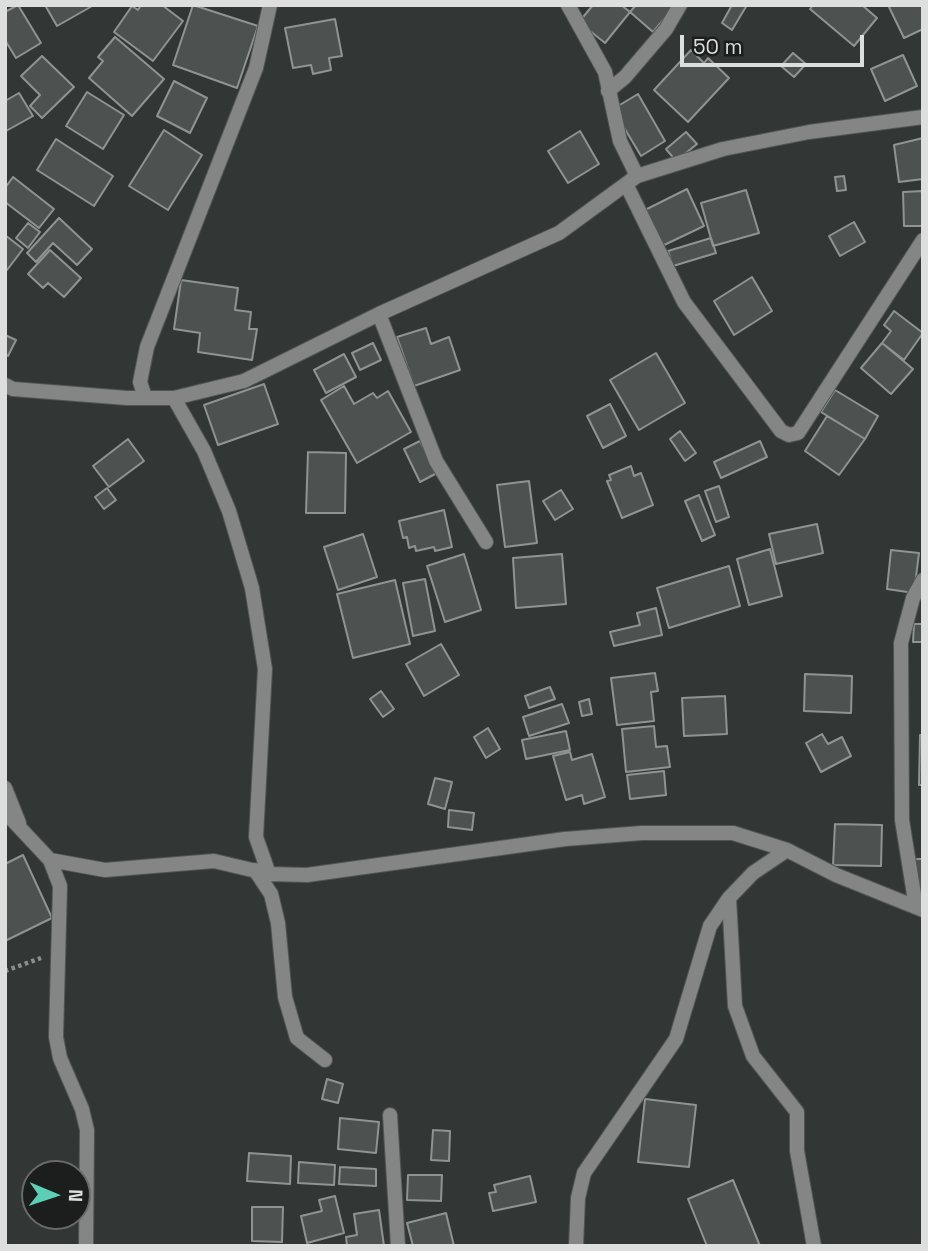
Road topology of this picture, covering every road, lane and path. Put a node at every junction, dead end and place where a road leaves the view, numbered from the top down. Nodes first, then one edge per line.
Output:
1 (270, 5) edge
2 (568, 5) edge
3 (680, 5) edge
4 (608, 91) junction
5 (923, 117) edge
6 (632, 180) junction
7 (923, 240) edge
8 (379, 314) junction
9 (8, 388) edge
10 (145, 397) junction
11 (174, 398) junction
12 (486, 542) dead end
13 (923, 580) edge
14 (5, 788) edge
15 (5, 813) edge
16 (19, 824) junction
17 (787, 850) junction
18 (50, 860) junction
19 (262, 872) junction
20 (729, 898) junction
21 (919, 908) edge
22 (59, 952) junction
23 (5, 971) edge
24 (325, 1060) dead end
25 (390, 1115) dead end
26 (86, 1246) edge
27 (398, 1246) edge
28 (576, 1246) edge
29 (814, 1246) edge

1 - 10 street
2 - 4 street
3 - 4 street
4 - 6 street
5 - 6 street
6 - 7 street
6 - 8 street
8 - 11 street
8 - 12 street
9 - 10 street
10 - 11 street
11 - 19 street
13 - 21 street
14 - 16 street
15 - 16 street
16 - 18 street
17 - 19 street
17 - 20 street
17 - 21 street
18 - 19 street
18 - 22 street
19 - 24 street
20 - 28 street
20 - 29 street
22 - 23 path
22 - 26 street
25 - 27 street

